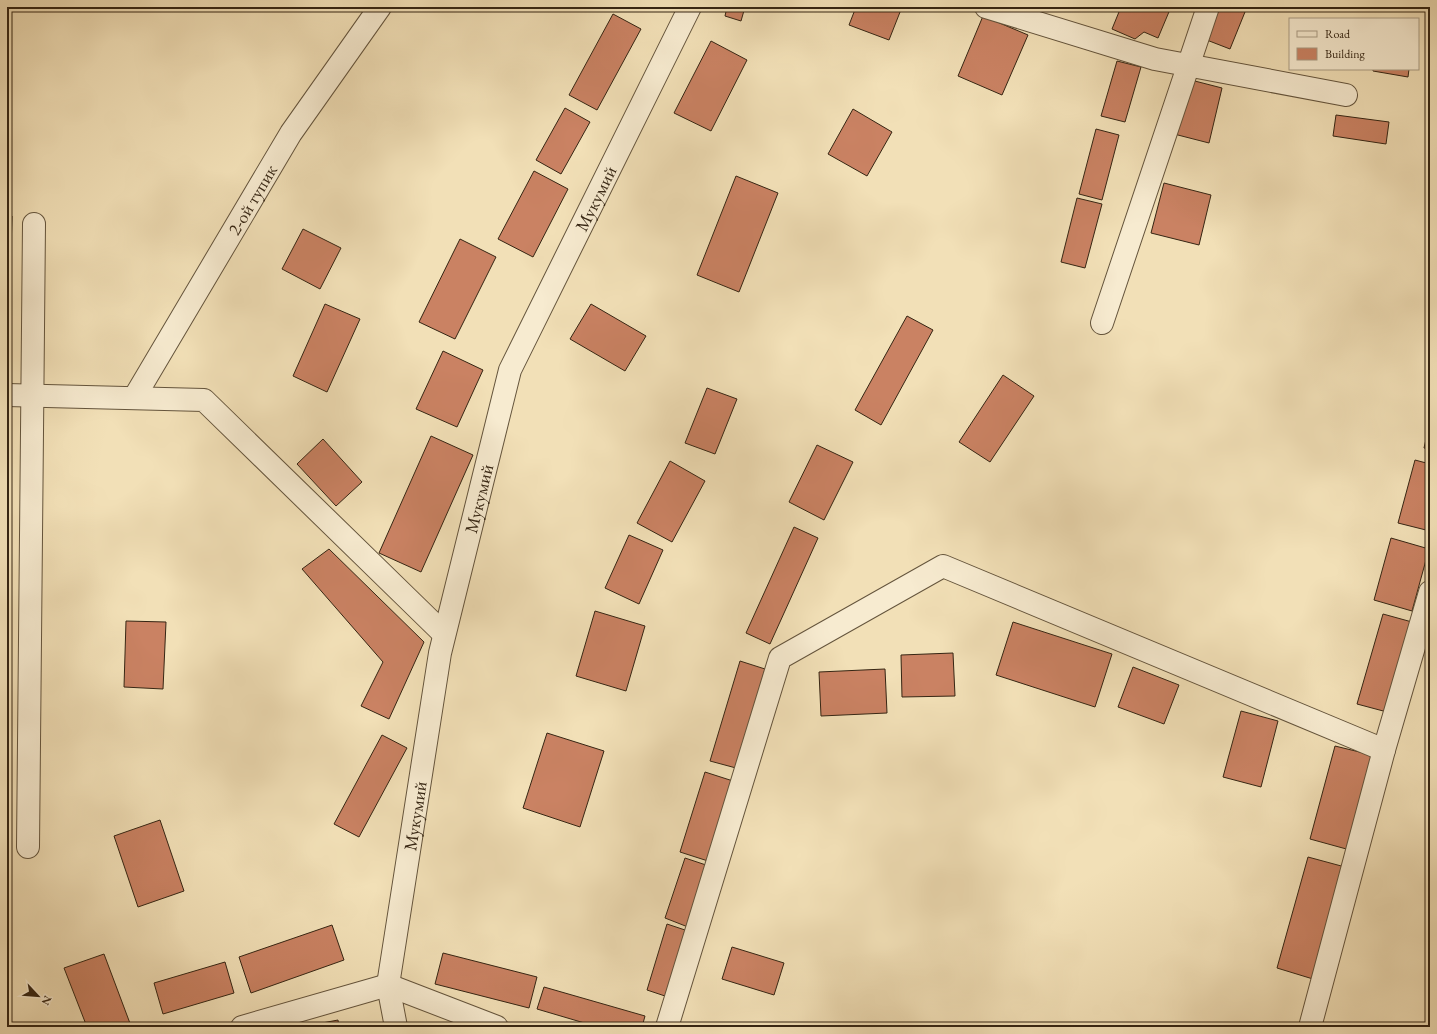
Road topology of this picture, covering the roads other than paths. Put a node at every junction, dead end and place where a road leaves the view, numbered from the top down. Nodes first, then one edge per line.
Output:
1 (380, 7) edge
2 (690, 7) edge
3 (986, 7) edge
4 (1208, 7) edge
5 (1188, 65) junction
6 (1346, 95) dead end
7 (34, 224) dead end
8 (1102, 322) dead end
9 (7, 395) edge
10 (32, 396) junction
11 (134, 398) junction
12 (1430, 592) edge
13 (444, 634) junction
14 (1384, 750) junction
15 (28, 847) dead end
16 (388, 985) junction
17 (242, 1027) edge
18 (396, 1027) edge
19 (497, 1027) edge
20 (667, 1027) edge
21 (1310, 1027) edge

1 - 11 street, 2-ой тупик
2 - 13 street, Мукумий
3 - 5 street
4 - 5 street
5 - 6 street
5 - 8 street
7 - 10 street
9 - 10 street
10 - 11 street
10 - 15 street
11 - 13 street
12 - 14 street
13 - 16 street, Мукумий
14 - 20 street
14 - 21 street
16 - 17 street
16 - 18 street, Мукумий
16 - 19 street

